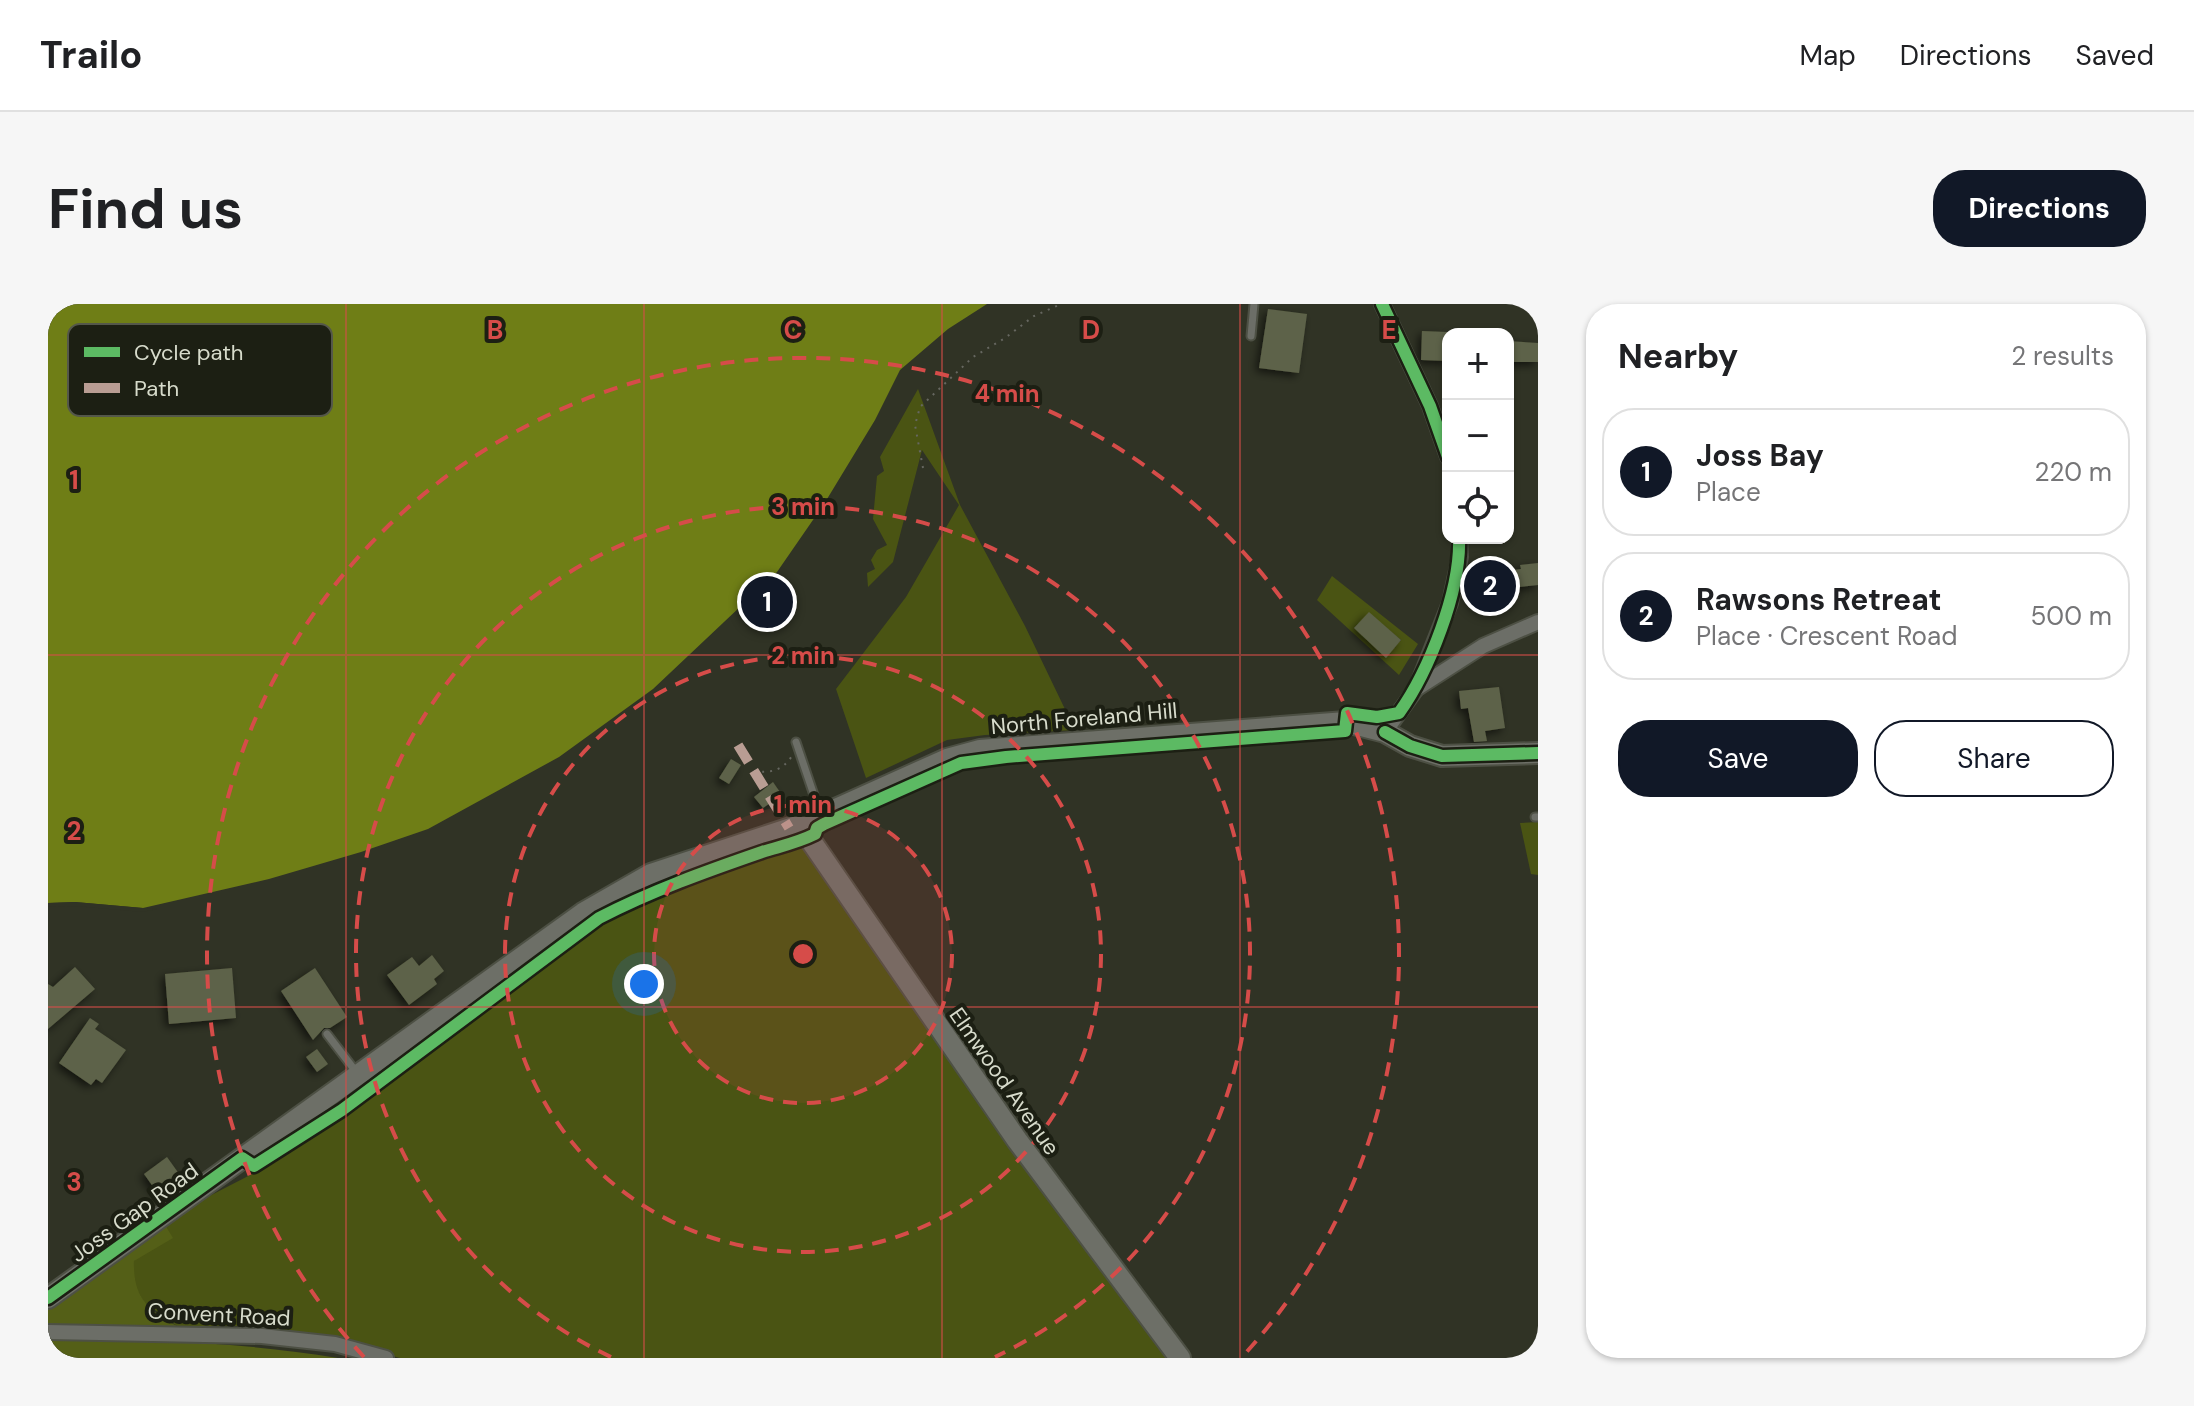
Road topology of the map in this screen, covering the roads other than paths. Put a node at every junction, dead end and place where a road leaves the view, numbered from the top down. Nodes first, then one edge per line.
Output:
1 (1254, 304) edge
2 (1382, 304) edge
3 (1251, 336) dead end
4 (1442, 440) edge
5 (1459, 544) edge
6 (1538, 622) edge
7 (1416, 689) junction
8 (1385, 732) junction
9 (796, 742) dead end
10 (1538, 753) edge
11 (821, 816) junction
12 (800, 825) junction
13 (327, 1034) dead end
14 (359, 1075) junction
15 (48, 1298) edge
16 (48, 1332) edge
17 (386, 1358) edge
18 (1180, 1358) edge

1 - 3 lane
2 - 4 street
5 - 7 street
6 - 7 street
7 - 8 street
8 - 10 main road, North Foreland Hill
8 - 11 main road, North Foreland Hill
9 - 11 lane
11 - 12 main road, North Foreland Hill
12 - 14 main road, Joss Gap Road
12 - 18 main road, Elmwood Avenue
13 - 14 lane
14 - 15 main road, Joss Gap Road
16 - 17 street, Convent Road

